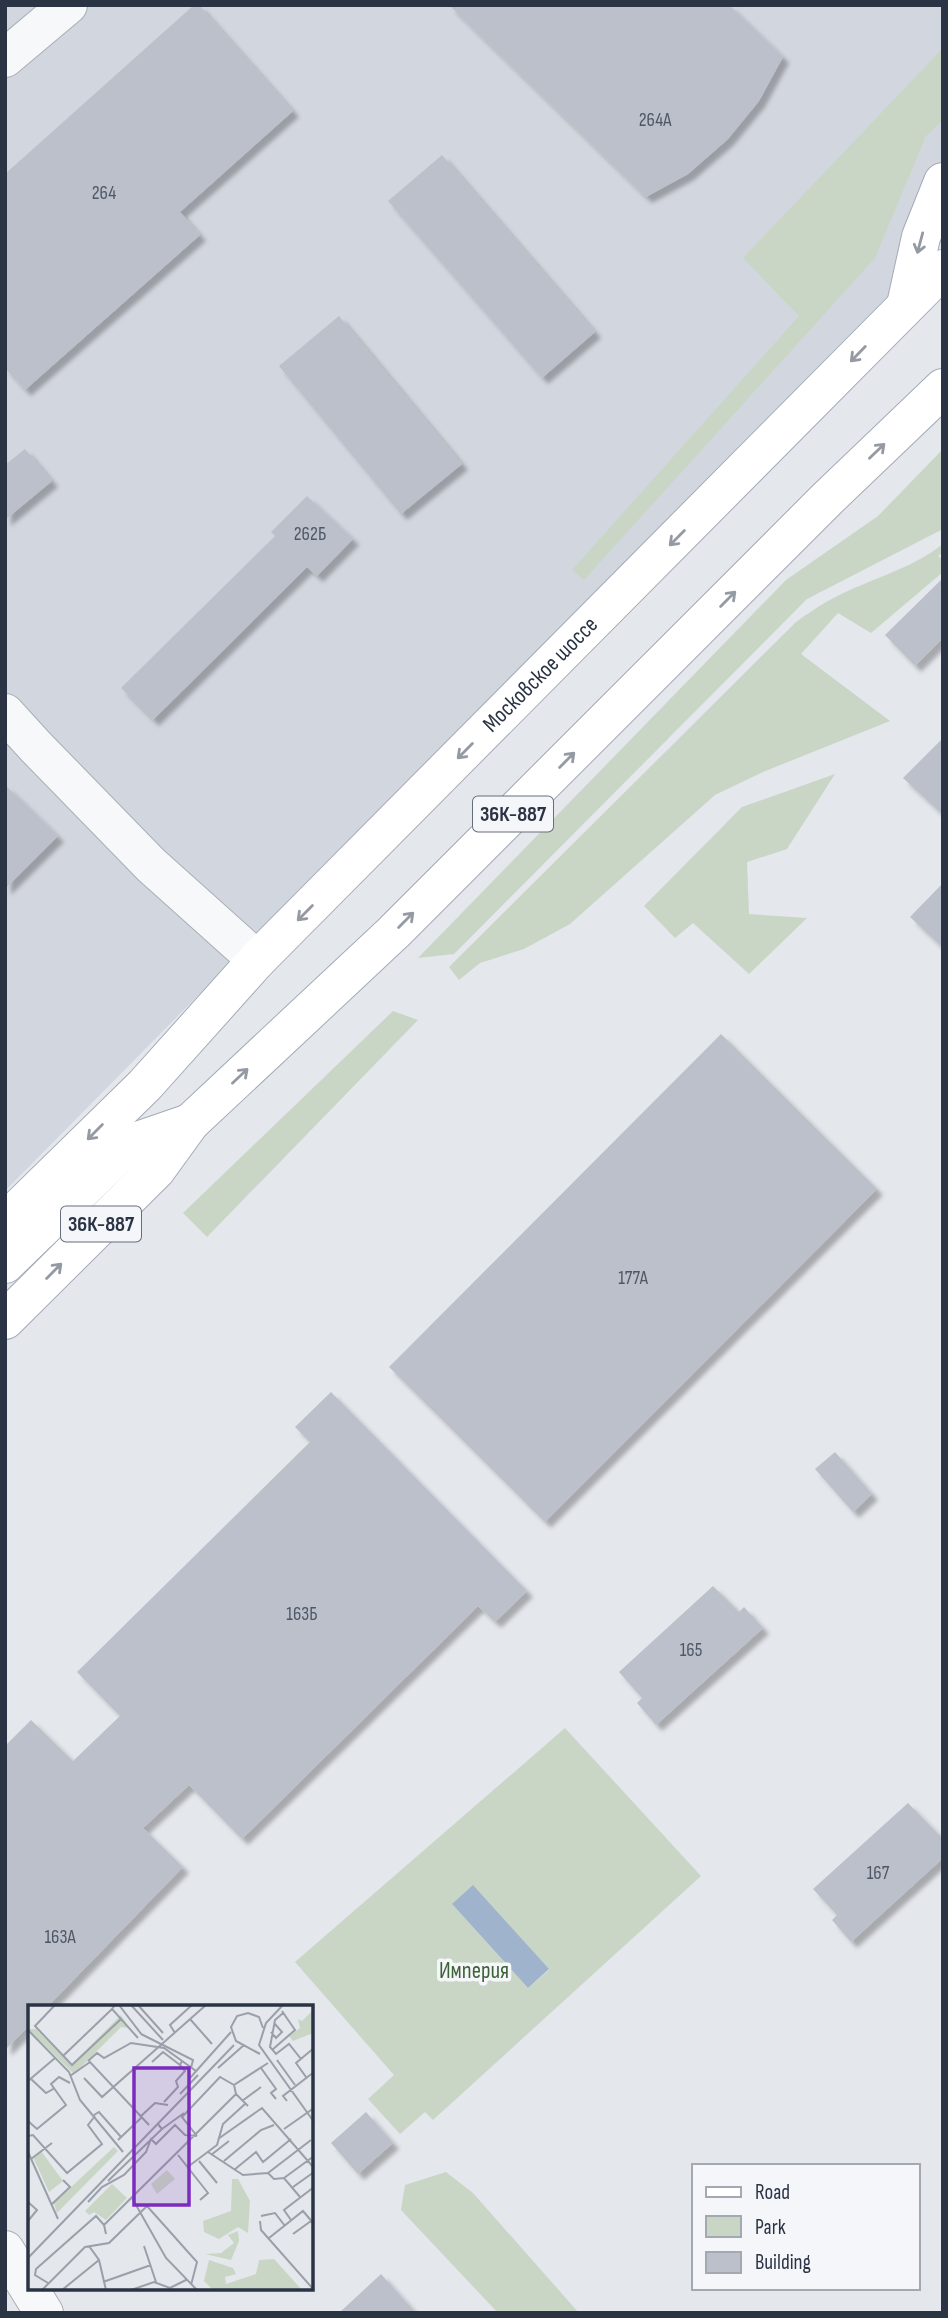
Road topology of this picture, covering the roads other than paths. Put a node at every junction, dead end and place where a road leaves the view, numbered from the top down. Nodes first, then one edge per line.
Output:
1 (68, 5) edge
2 (5, 58) edge
3 (943, 182) edge
4 (943, 269) edge
5 (906, 305) junction
6 (943, 388) edge
7 (5, 713) edge
8 (257, 960) junction
9 (145, 1085) junction
10 (190, 1123) junction
11 (129, 1144) junction
12 (5, 1222) edge
13 (5, 1264) edge
14 (5, 1320) edge
15 (5, 2250) edge
16 (28, 2287) edge
17 (30, 2290) edge
18 (44, 2313) edge

1 - 2 street
3 -> 5 main road
4 - 5 main road, Московское шоссе / 36К-887
5 -> 8 main road, Московское шоссе / 36К-887
10 -> 6 main road, 36К-887
7 - 8 street
8 - 9 main road, Московское шоссе / 36К-887
9 - 11 main road, Московское шоссе / 36К-887
9 -> 12 main road, Московское шоссе / 36К-887
10 - 11 main road, 36К-887
14 -> 10 main road, 36К-887
11 - 13 main road, 36К-887
15 - 16 street
17 - 18 street

